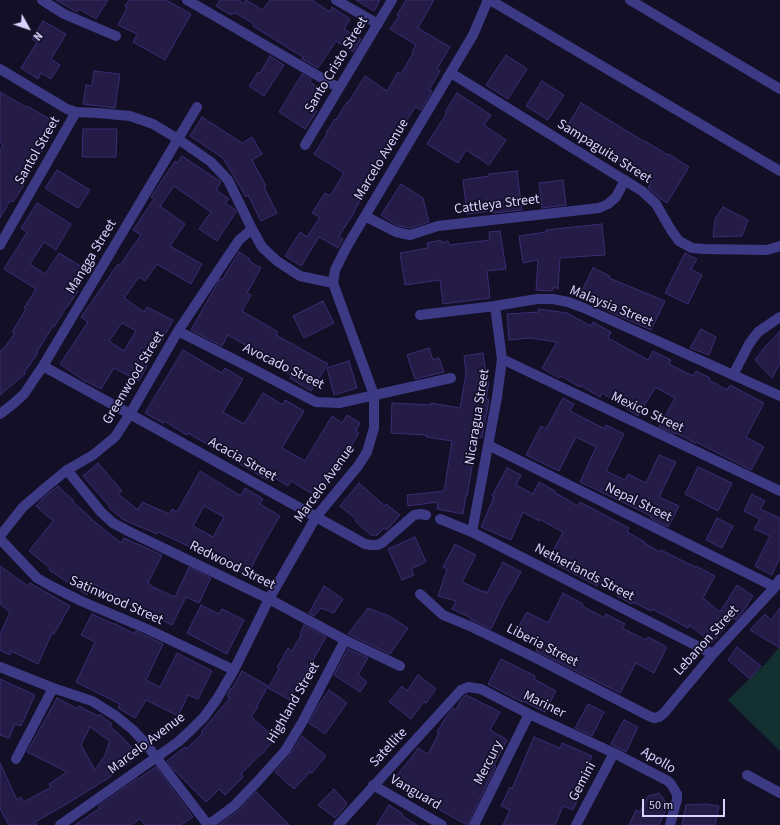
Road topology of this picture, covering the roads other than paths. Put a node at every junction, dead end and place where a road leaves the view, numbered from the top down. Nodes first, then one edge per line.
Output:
1 (42, 0) edge
2 (187, 0) edge
3 (336, 0) edge
4 (392, 0) edge
5 (489, 0) edge
6 (630, 0) edge
7 (378, 24) junction
8 (116, 36) dead end
9 (0, 69) edge
10 (451, 73) junction
11 (339, 88) junction
12 (780, 89) edge
13 (197, 107) dead end
14 (76, 112) junction
15 (178, 139) junction
16 (305, 145) dead end
17 (780, 171) edge
18 (625, 180) junction
19 (365, 216) junction
20 (252, 229) junction
21 (0, 245) edge
22 (780, 246) edge
23 (333, 283) junction
24 (495, 306) junction
25 (420, 315) dead end
26 (780, 317) edge
27 (178, 331) junction
28 (502, 359) junction
29 (43, 366) junction
30 (733, 375) junction
31 (451, 378) dead end
32 (374, 395) junction
33 (780, 396) edge
34 (0, 414) edge
35 (130, 414) junction
36 (488, 445) junction
37 (68, 470) junction
38 (780, 491) edge
39 (426, 515) dead end
40 (316, 517) junction
41 (440, 520) dead end
42 (472, 532) junction
43 (0, 536) edge
44 (0, 539) edge
45 (778, 583) edge
46 (420, 594) dead end
47 (269, 599) junction
48 (345, 640) junction
49 (713, 654) junction
50 (400, 666) dead end
51 (0, 667) edge
52 (234, 670) junction
53 (53, 688) junction
54 (461, 690) joint
55 (529, 714) junction
56 (654, 718) joint
57 (614, 753) junction
58 (156, 757) junction
59 (16, 760) dead end
60 (747, 775) dead end
61 (374, 785) junction
62 (780, 793) edge
63 (60, 825) edge
64 (208, 825) edge
65 (338, 825) edge
66 (442, 825) edge
67 (474, 825) edge
68 (576, 825) edge
69 (670, 825) edge

1 - 8 street
2 - 11 street
3 - 7 street
4 - 7 street, Santo Cristo Street
5 - 10 street, Marcelo Avenue
5 - 17 street
6 - 12 street
7 - 11 street, Santo Cristo Street
9 - 14 street
10 - 18 street, Sampaguita Street
10 - 19 street, Marcelo Avenue
11 - 16 street, Santo Cristo Street
13 - 15 street, Mangga Street
14 - 15 street
14 - 21 street, Santol Street
15 - 20 street
15 - 29 street, Mangga Street
18 - 19 street, Cattleya Street
18 - 22 street, Sampaguita Street
19 - 23 street, Marcelo Avenue
20 - 23 street
20 - 27 street, Greenwood Street
23 - 32 street, Marcelo Avenue
24 - 25 street, Malaysia Street
24 - 28 street, Nicaragua Street
24 - 30 street, Malaysia Street
26 - 30 street
27 - 32 street, Avocado Street
27 - 35 street, Greenwood Street
28 - 36 street, Nicaragua Street
28 - 38 street, Mexico Street
29 - 34 street, Mangga Street
29 - 35 street, Acacia Street
30 - 33 street, Malaysia Street
31 - 32 street, Avocado Street
32 - 40 street, Marcelo Avenue
35 - 37 street, Greenwood Street
35 - 40 street, Acacia Street
36 - 42 street, Nicaragua Street
36 - 45 street, Nepal Street
37 - 43 street, Greenwood Street
37 - 47 street, Redwood Street
39 - 40 street, Acacia Street
40 - 47 street, Marcelo Avenue
41 - 42 street, Netherlands Street
42 - 49 street, Netherlands Street
44 - 52 street, Satinwood Street
45 - 49 street, Lebanon Street
46 - 56 street, Liberia Street
47 - 48 street, Redwood Street
47 - 52 street, Marcelo Avenue
48 - 50 street, Redwood Street
48 - 64 street, Highland Street
49 - 56 street, Lebanon Street
51 - 53 street
52 - 58 street, Marcelo Avenue
53 - 58 street
53 - 59 street
54 - 55 street, Mariner
54 - 61 street, Satellite
55 - 57 street, Mariner
55 - 67 street, Mercury
57 - 68 street, Gemini
57 - 69 street, Apollo
58 - 63 street, Marcelo Avenue
58 - 64 street
60 - 62 street
61 - 65 street, Satellite
61 - 66 street, Vanguard

